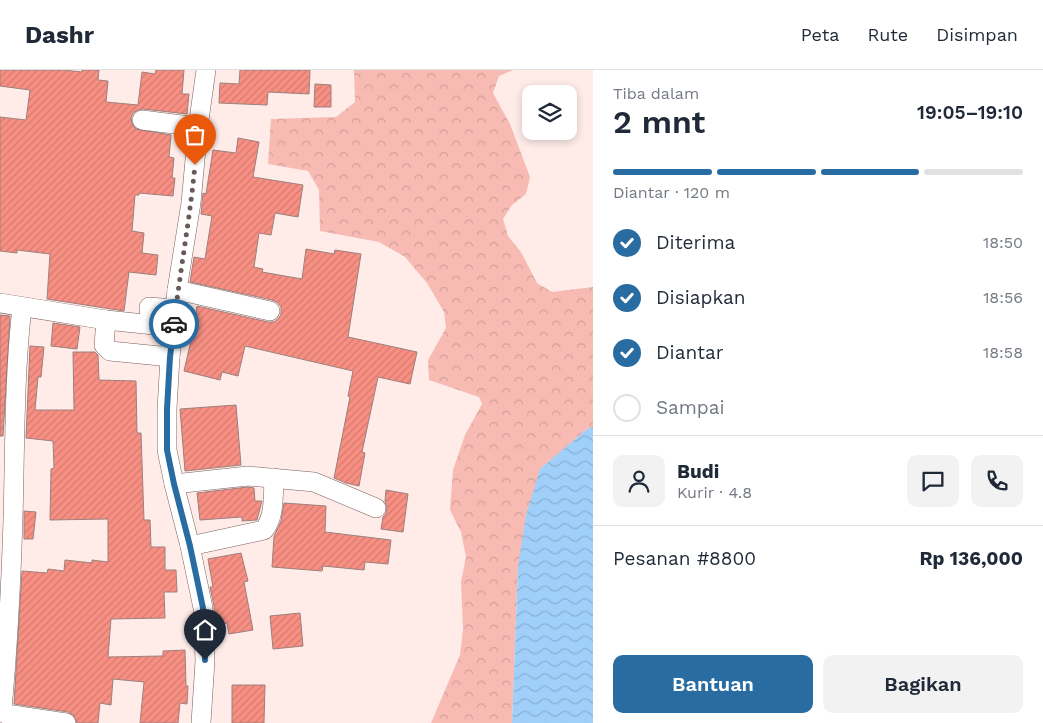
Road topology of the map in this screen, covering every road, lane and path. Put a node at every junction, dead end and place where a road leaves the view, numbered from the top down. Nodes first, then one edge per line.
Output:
1 (206, 70) edge
2 (142, 120) dead end
3 (198, 127) junction
4 (177, 290) junction
5 (0, 303) edge
6 (149, 304) dead end
7 (22, 307) junction
8 (270, 311) dead end
9 (174, 318) junction
10 (106, 320) junction
11 (170, 357) junction
12 (274, 478) junction
13 (174, 484) junction
14 (376, 508) dead end
15 (190, 546) junction
16 (66, 723) edge
17 (201, 723) edge

1 - 3 street
2 - 3 street
3 - 4 street
4 - 8 street
4 - 9 street
5 - 7 street
6 - 9 street
7 - 10 street
7 - 16 street
9 - 10 street
9 - 11 street
10 - 11 street
11 - 13 street
12 - 13 street
12 - 14 street
12 - 15 street
13 - 15 street
15 - 17 street

